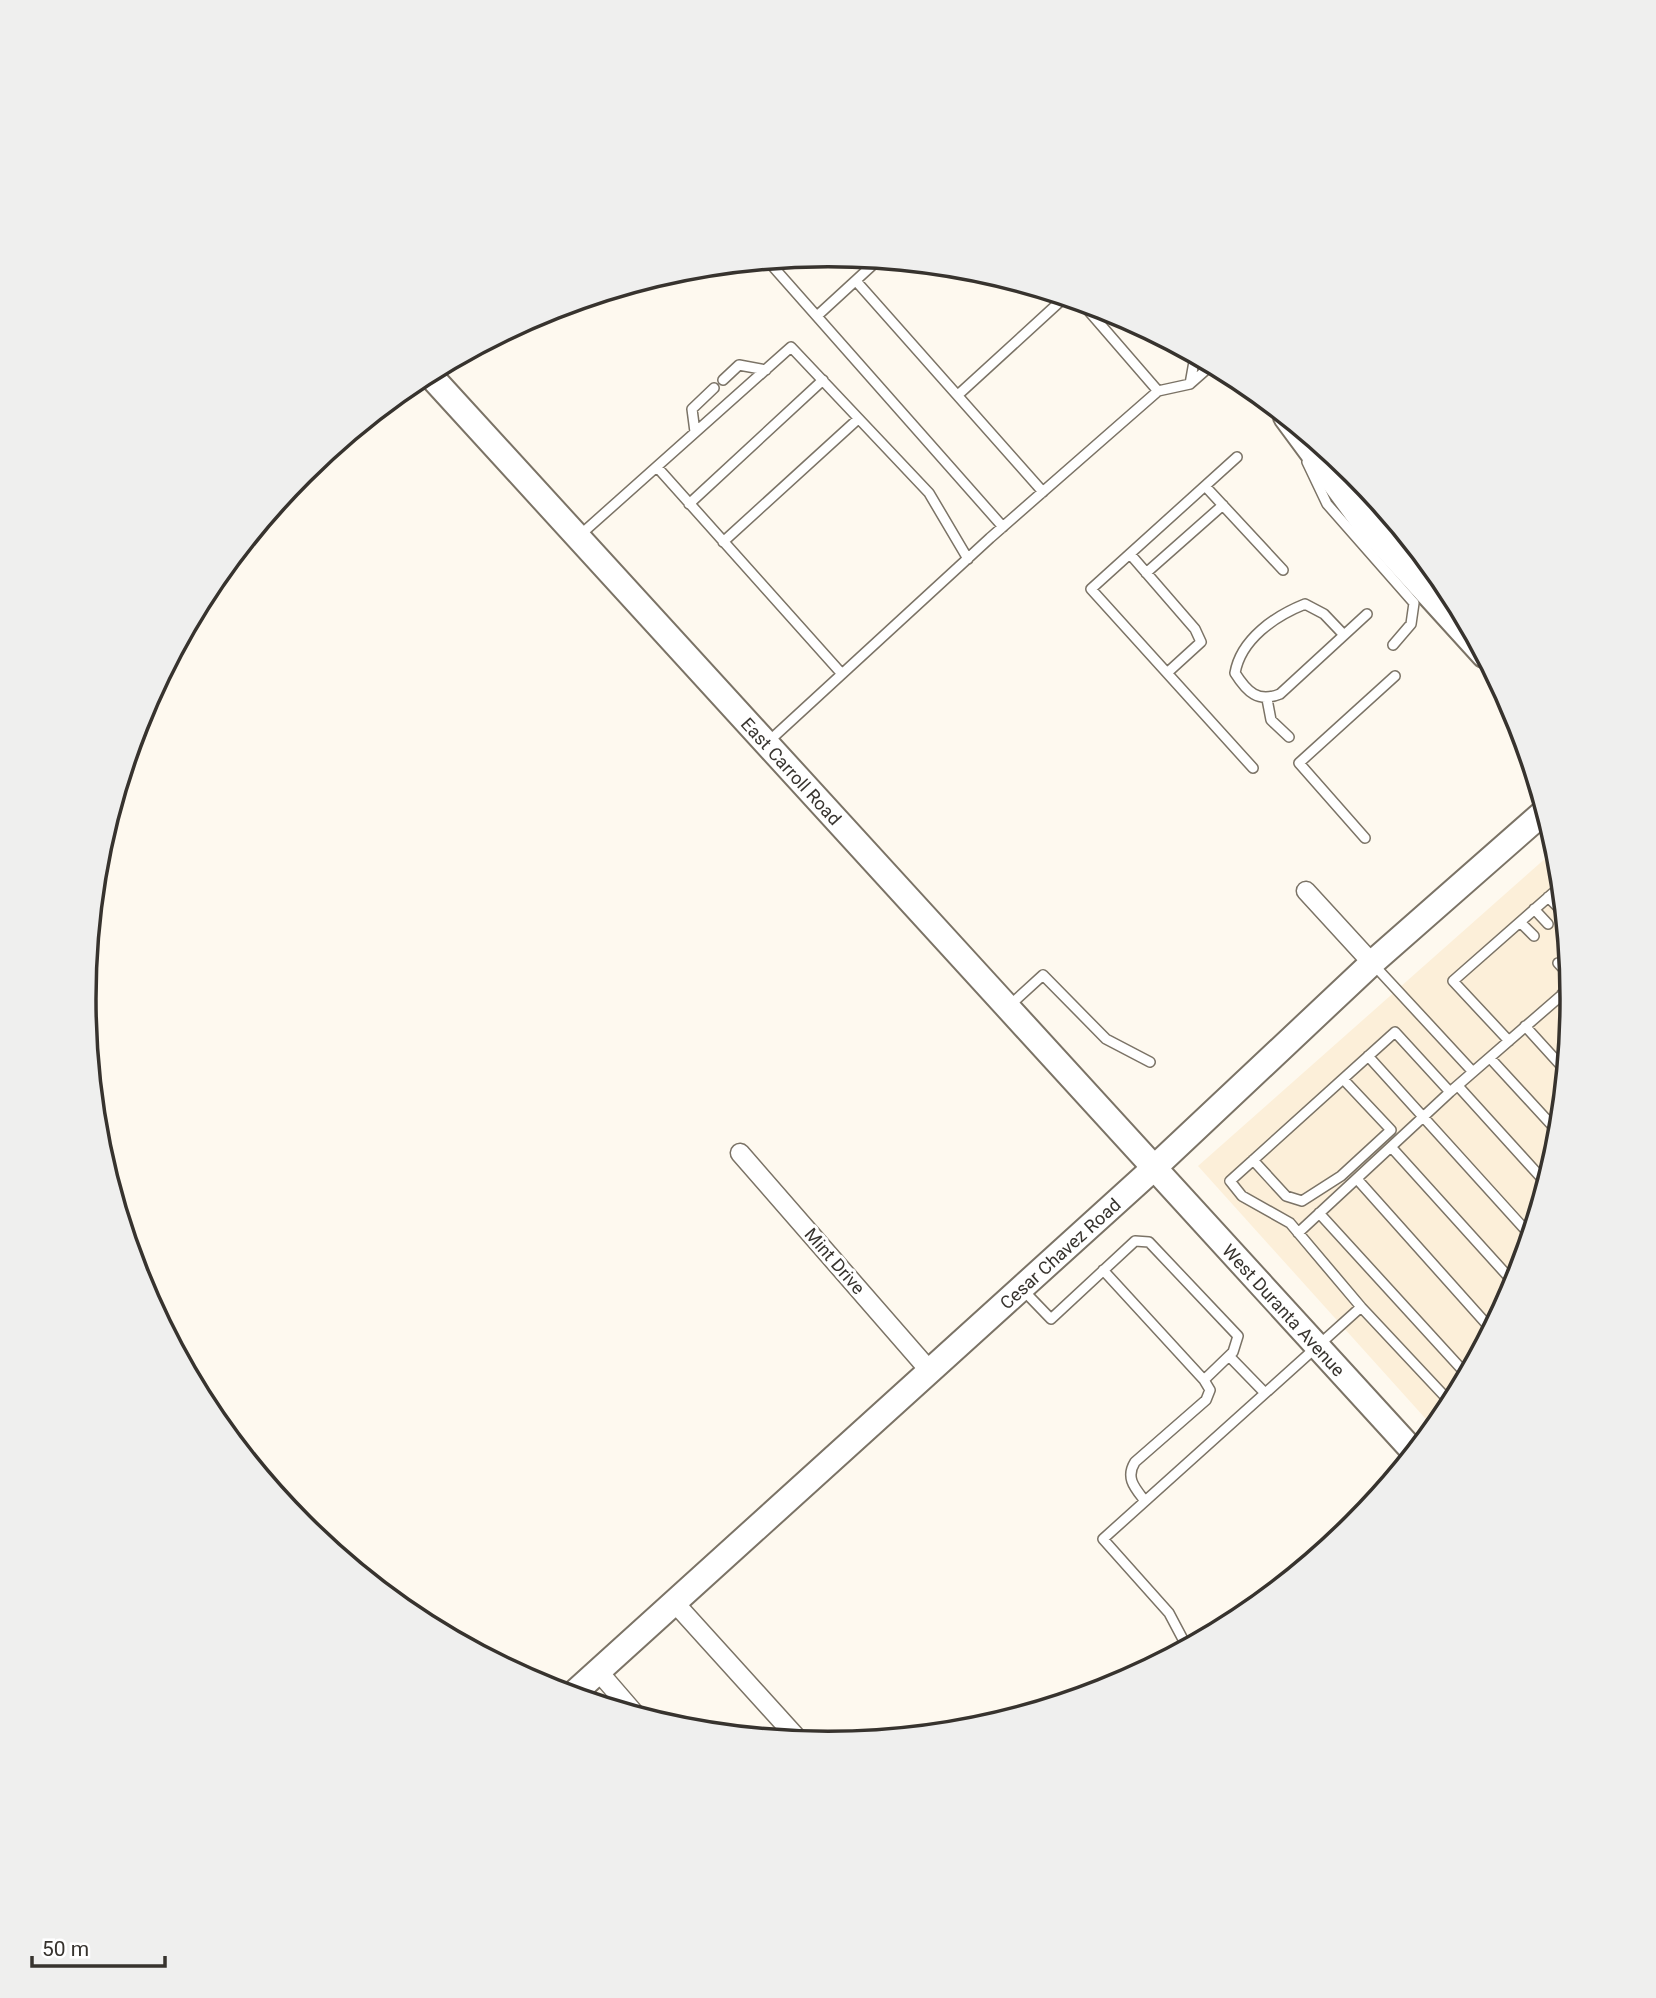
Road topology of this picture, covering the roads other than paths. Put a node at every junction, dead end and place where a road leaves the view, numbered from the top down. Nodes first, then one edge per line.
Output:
1 (776, 269) edge
2 (869, 269) edge
3 (856, 281) junction
4 (1057, 304) edge
5 (817, 316) junction
6 (1095, 318) edge
7 (1193, 365) edge
8 (766, 370) junction
9 (1205, 372) edge
10 (723, 380) dead end
11 (822, 380) junction
12 (436, 382) edge
13 (1190, 384) junction
14 (714, 388) dead end
15 (1158, 390) junction
16 (959, 394) junction
17 (858, 419) junction
18 (695, 432) junction
19 (1295, 437) edge
20 (1310, 449) edge
21 (1237, 457) dead end
22 (657, 467) junction
23 (1205, 486) junction
24 (1043, 492) junction
25 (689, 504) junction
26 (1223, 505) junction
27 (1003, 527) junction
28 (578, 537) junction
29 (723, 542) junction
30 (1130, 554) junction
31 (968, 559) junction
32 (1283, 570) dead end
33 (1146, 573) junction
34 (1367, 614) dead end
35 (1457, 625) edge
36 (1344, 635) junction
37 (1393, 645) dead end
38 (1167, 673) junction
39 (842, 674) junction
40 (1395, 676) dead end
41 (1267, 699) junction
42 (1289, 737) dead end
43 (766, 744) junction
44 (1253, 768) dead end
45 (1537, 818) edge
46 (1365, 838) dead end
47 (1306, 891) dead end
48 (1552, 894) edge
49 (1548, 897) junction
50 (1553, 902) edge
51 (1534, 909) junction
52 (1520, 922) junction
53 (1548, 924) dead end
54 (1534, 936) dead end
55 (1372, 963) junction
56 (1560, 996) edge
57 (1007, 1007) junction
58 (1525, 1027) junction
59 (1509, 1041) junction
60 (1368, 1056) junction
61 (1490, 1058) junction
62 (1557, 1061) edge
63 (1150, 1062) dead end
64 (1473, 1072) junction
65 (1343, 1079) junction
66 (1454, 1089) junction
67 (1425, 1118) junction
68 (1549, 1122) edge
69 (1391, 1130) junction
70 (1401, 1140) junction
71 (1392, 1148) junction
72 (740, 1153) dead end
73 (1253, 1160) junction
74 (1154, 1168) junction
75 (1538, 1175) edge
76 (1357, 1180) junction
77 (1320, 1213) junction
78 (1523, 1227) edge
79 (1298, 1233) junction
80 (1103, 1270) junction
81 (1506, 1274) edge
82 (1020, 1287) junction
83 (1362, 1307) junction
84 (1485, 1322) edge
85 (1317, 1345) junction
86 (1228, 1356) junction
87 (1460, 1368) edge
88 (929, 1370) junction
89 (1204, 1380) junction
90 (1264, 1392) junction
91 (1443, 1395) edge
92 (1408, 1445) edge
93 (1145, 1501) junction
94 (674, 1602) junction
95 (1183, 1639) edge
96 (598, 1671) junction
97 (580, 1687) edge
98 (625, 1702) edge
99 (789, 1729) edge

1 - 5 lane
2 - 3 lane
3 - 5 lane
3 - 16 lane
4 - 16 lane
5 - 27 lane
6 - 15 lane
7 - 13 lane
8 - 10 lane
8 - 11 lane
8 - 18 lane
9 - 13 lane
11 - 17 lane
11 - 25 lane
12 - 28 street, East Carroll Road
13 - 15 lane
14 - 18 lane
15 - 24 lane
16 - 24 lane
17 - 29 lane
17 - 31 lane
18 - 22 lane
19 - 37 lane
20 - 35 street
21 - 23 lane
22 - 25 lane
22 - 28 lane
23 - 26 lane
23 - 30 lane
24 - 27 lane
25 - 29 lane
26 - 32 lane
26 - 33 lane
27 - 31 lane
28 - 43 street, East Carroll Road
29 - 39 lane
30 - 33 lane
30 - 38 lane
31 - 39 lane
33 - 38 lane
34 - 36 lane
36 - 41 lane
36 - 41 lane
38 - 44 lane
39 - 43 lane
40 - 46 lane
41 - 42 lane
43 - 57 street, East Carroll Road
45 - 55 street, Cesar Chavez Road
47 - 55 street
48 - 49 lane
49 - 50 lane
49 - 51 lane
51 - 52 lane
51 - 53 lane
52 - 54 lane
52 - 59 lane
55 - 64 lane
55 - 74 street, Cesar Chavez Road
56 - 58 lane
57 - 63 lane
57 - 74 street, East Carroll Road
58 - 59 lane
58 - 62 lane
59 - 61 lane
60 - 65 lane
60 - 66 lane
60 - 67 lane
61 - 64 lane
61 - 68 lane
64 - 66 lane
65 - 69 lane
65 - 73 lane
66 - 67 lane
66 - 75 lane
67 - 70 lane
67 - 78 lane
69 - 70 lane
69 - 73 lane
70 - 71 lane
71 - 76 lane
71 - 81 lane
72 - 88 street, Mint Drive
73 - 79 lane
74 - 82 street, Cesar Chavez Road
74 - 85 street, West Duranta Avenue
76 - 77 lane
76 - 84 lane
77 - 79 lane
77 - 87 lane
79 - 83 lane
80 - 82 lane
80 - 86 lane
80 - 89 lane
82 - 88 street, Cesar Chavez Road
83 - 85 lane
83 - 91 lane
85 - 90 lane
85 - 92 street, West Duranta Avenue
86 - 89 lane
86 - 90 lane
88 - 94 street, Cesar Chavez Road
89 - 93 lane
90 - 93 lane
93 - 95 lane
94 - 96 street, Cesar Chavez Road
94 - 99 street
96 - 97 street, Cesar Chavez Road
96 - 98 street

